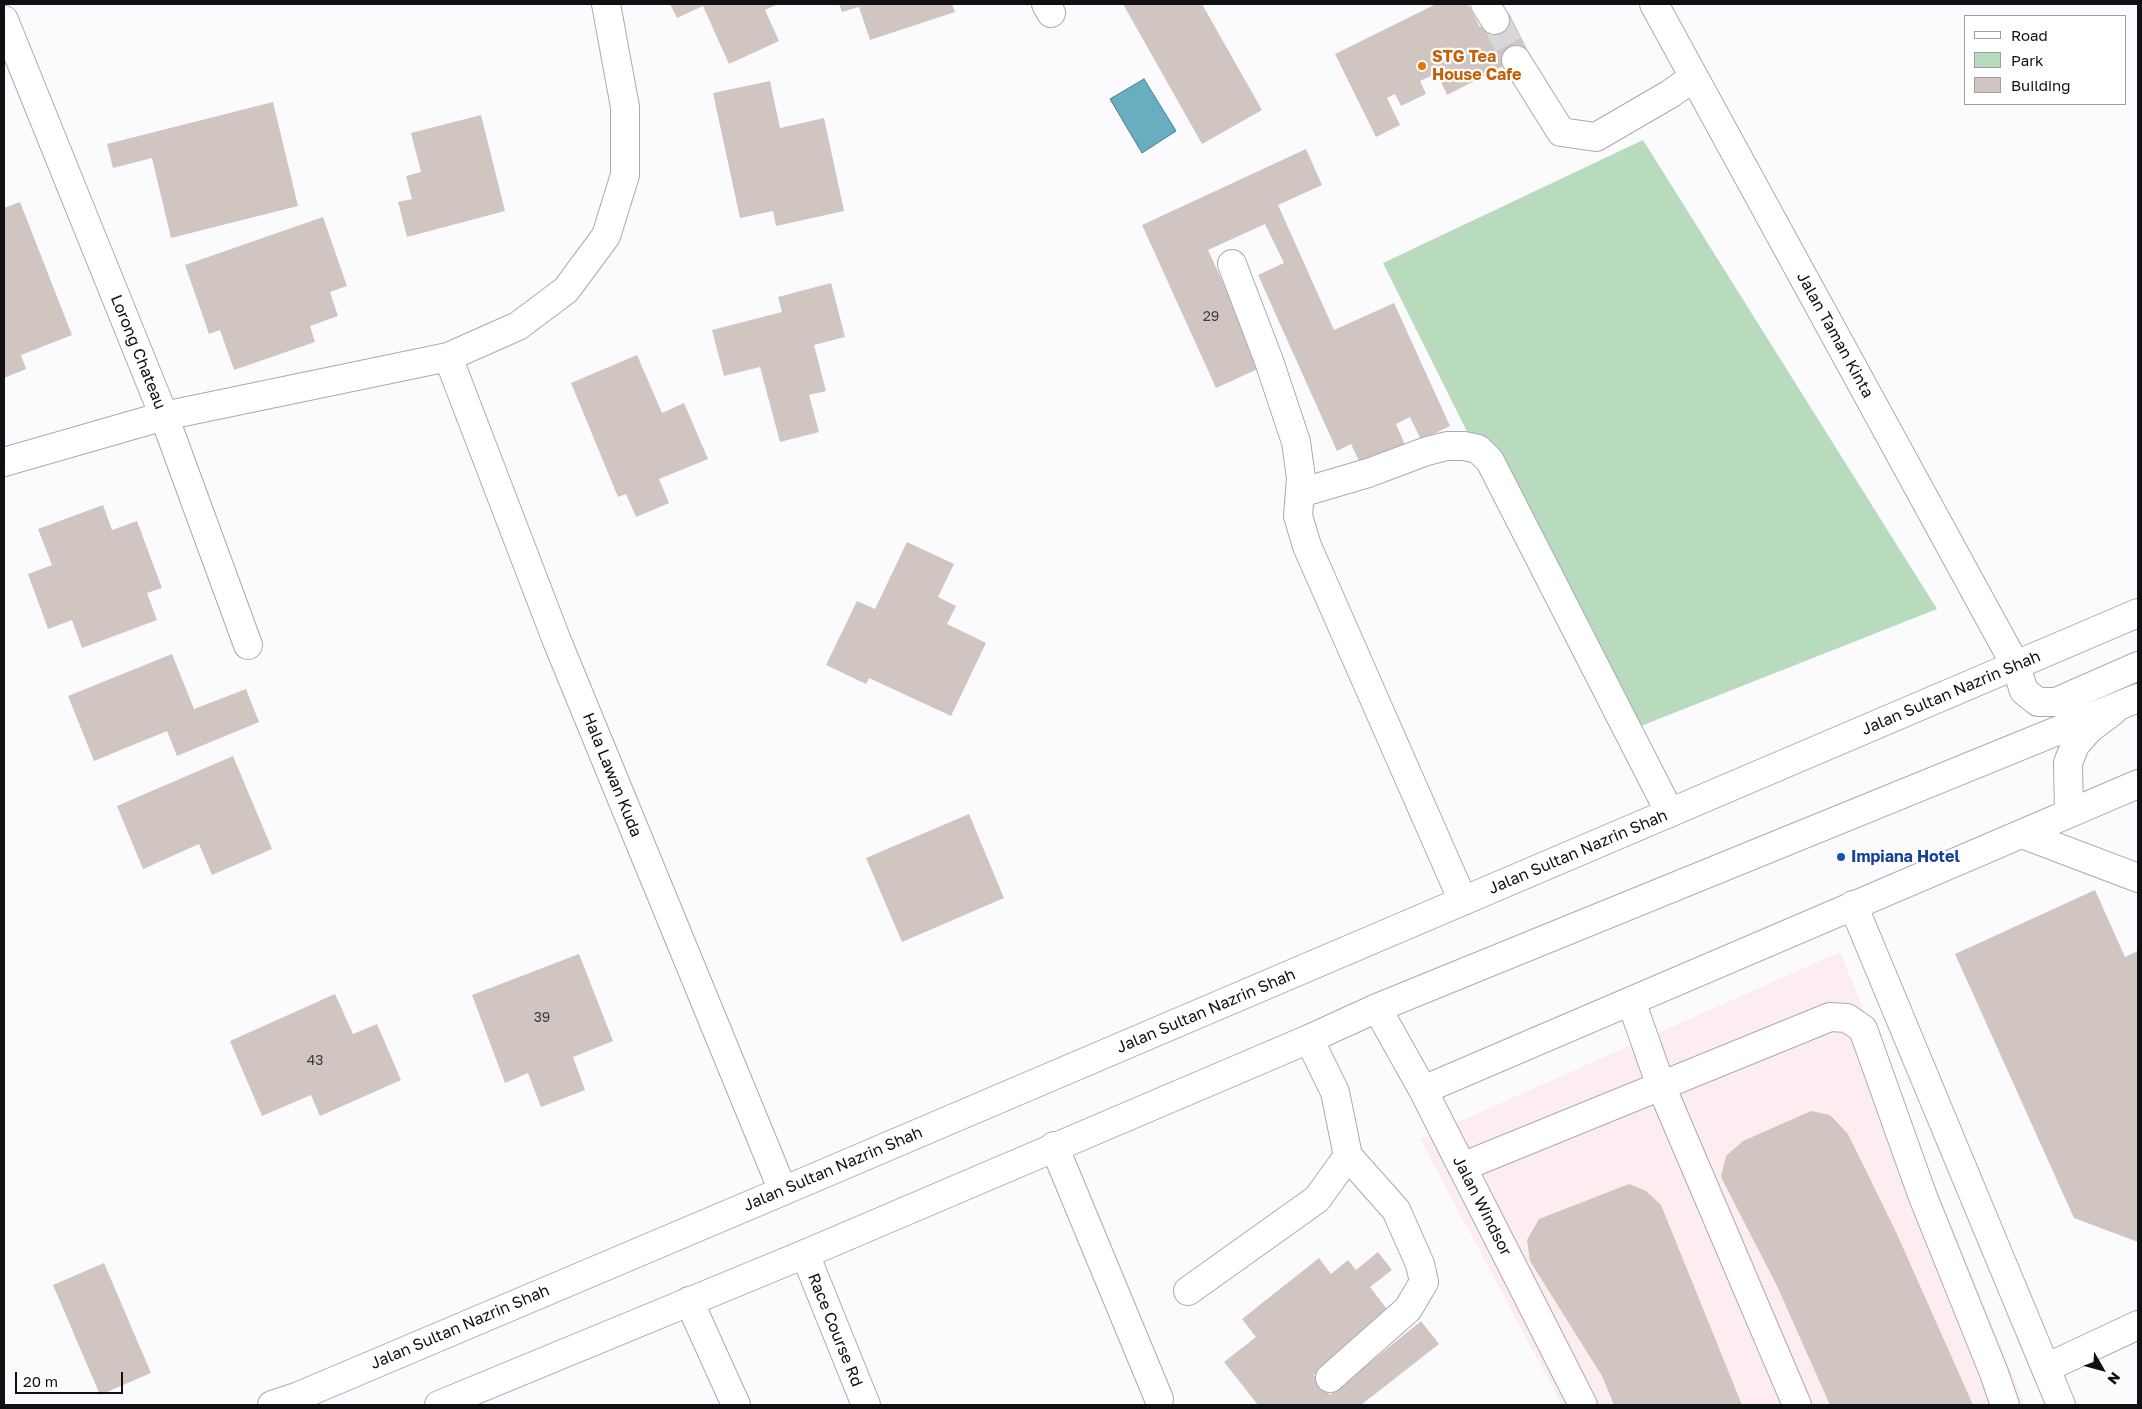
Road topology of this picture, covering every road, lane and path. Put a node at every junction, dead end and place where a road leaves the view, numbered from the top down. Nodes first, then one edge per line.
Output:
1 (606, 4) edge
2 (1654, 4) edge
3 (4, 20) edge
4 (1516, 60) tunnel mouth
5 (1694, 77) junction
6 (1232, 264) dead end
7 (448, 357) junction
8 (164, 416) junction
9 (4, 462) edge
10 (1300, 493) junction
11 (2138, 613) edge
12 (248, 646) dead end
13 (2016, 666) junction
14 (2138, 666) edge
15 (2129, 702) edge
16 (2138, 784) edge
17 (1670, 813) junction
18 (2069, 813) junction
19 (2022, 834) junction
20 (2138, 878) edge
21 (1464, 901) junction
22 (1853, 906) junction
23 (1631, 1001) junction
24 (1377, 1008) junction
25 (1309, 1038) junction
26 (1661, 1086) junction
27 (1423, 1090) junction
28 (1054, 1146) junction
29 (1348, 1156) junction
30 (1462, 1167) junction
31 (783, 1190) junction
32 (805, 1254) junction
33 (1188, 1291) dead end
34 (688, 1301) junction
35 (2138, 1325) edge
36 (2046, 1368) junction
37 (1330, 1378) dead end
38 (1159, 1399) dead end
39 (272, 1405) edge
40 (438, 1405) edge
41 (736, 1405) edge
42 (866, 1405) edge
43 (1582, 1405) edge
44 (1797, 1405) edge
45 (2005, 1405) edge
46 (2062, 1405) edge

1 - 7 main road, Lorong Chateau
2 - 5 main road, Jalan Taman Kinta
3 - 8 main road, Lorong Chateau
4 - 5 main road
5 - 13 main road, Jalan Taman Kinta
6 - 10 main road
7 - 8 main road, Lorong Chateau
7 - 31 main road, Hala Lawan Kuda
8 - 9 main road
8 - 12 main road
10 - 17 main road
10 - 21 main road
11 - 13 main road, Jalan Sultan Nazrin Shah
13 - 14 main road, Jalan Taman Kinta
13 - 17 main road, Jalan Sultan Nazrin Shah
15 - 18 main road
15 - 24 main road
16 - 18 main road
17 - 21 main road, Jalan Sultan Nazrin Shah
18 - 19 main road
19 - 20 main road
19 - 22 main road
21 - 31 main road, Jalan Sultan Nazrin Shah
22 - 23 main road
22 - 36 main road
23 - 26 main road
23 - 27 main road
24 - 25 main road
24 - 27 main road, Jalan Windsor
25 - 28 main road
25 - 29 main road
26 - 30 main road
26 - 44 main road
26 - 45 main road
27 - 30 main road, Jalan Windsor
28 - 32 main road
28 - 38 main road
29 - 33 main road
29 - 37 main road
30 - 43 main road, Jalan Windsor
31 - 39 main road, Jalan Sultan Nazrin Shah
32 - 34 main road
32 - 42 main road, Race Course Rd
34 - 40 main road
34 - 41 main road
35 - 36 main road
36 - 46 main road

